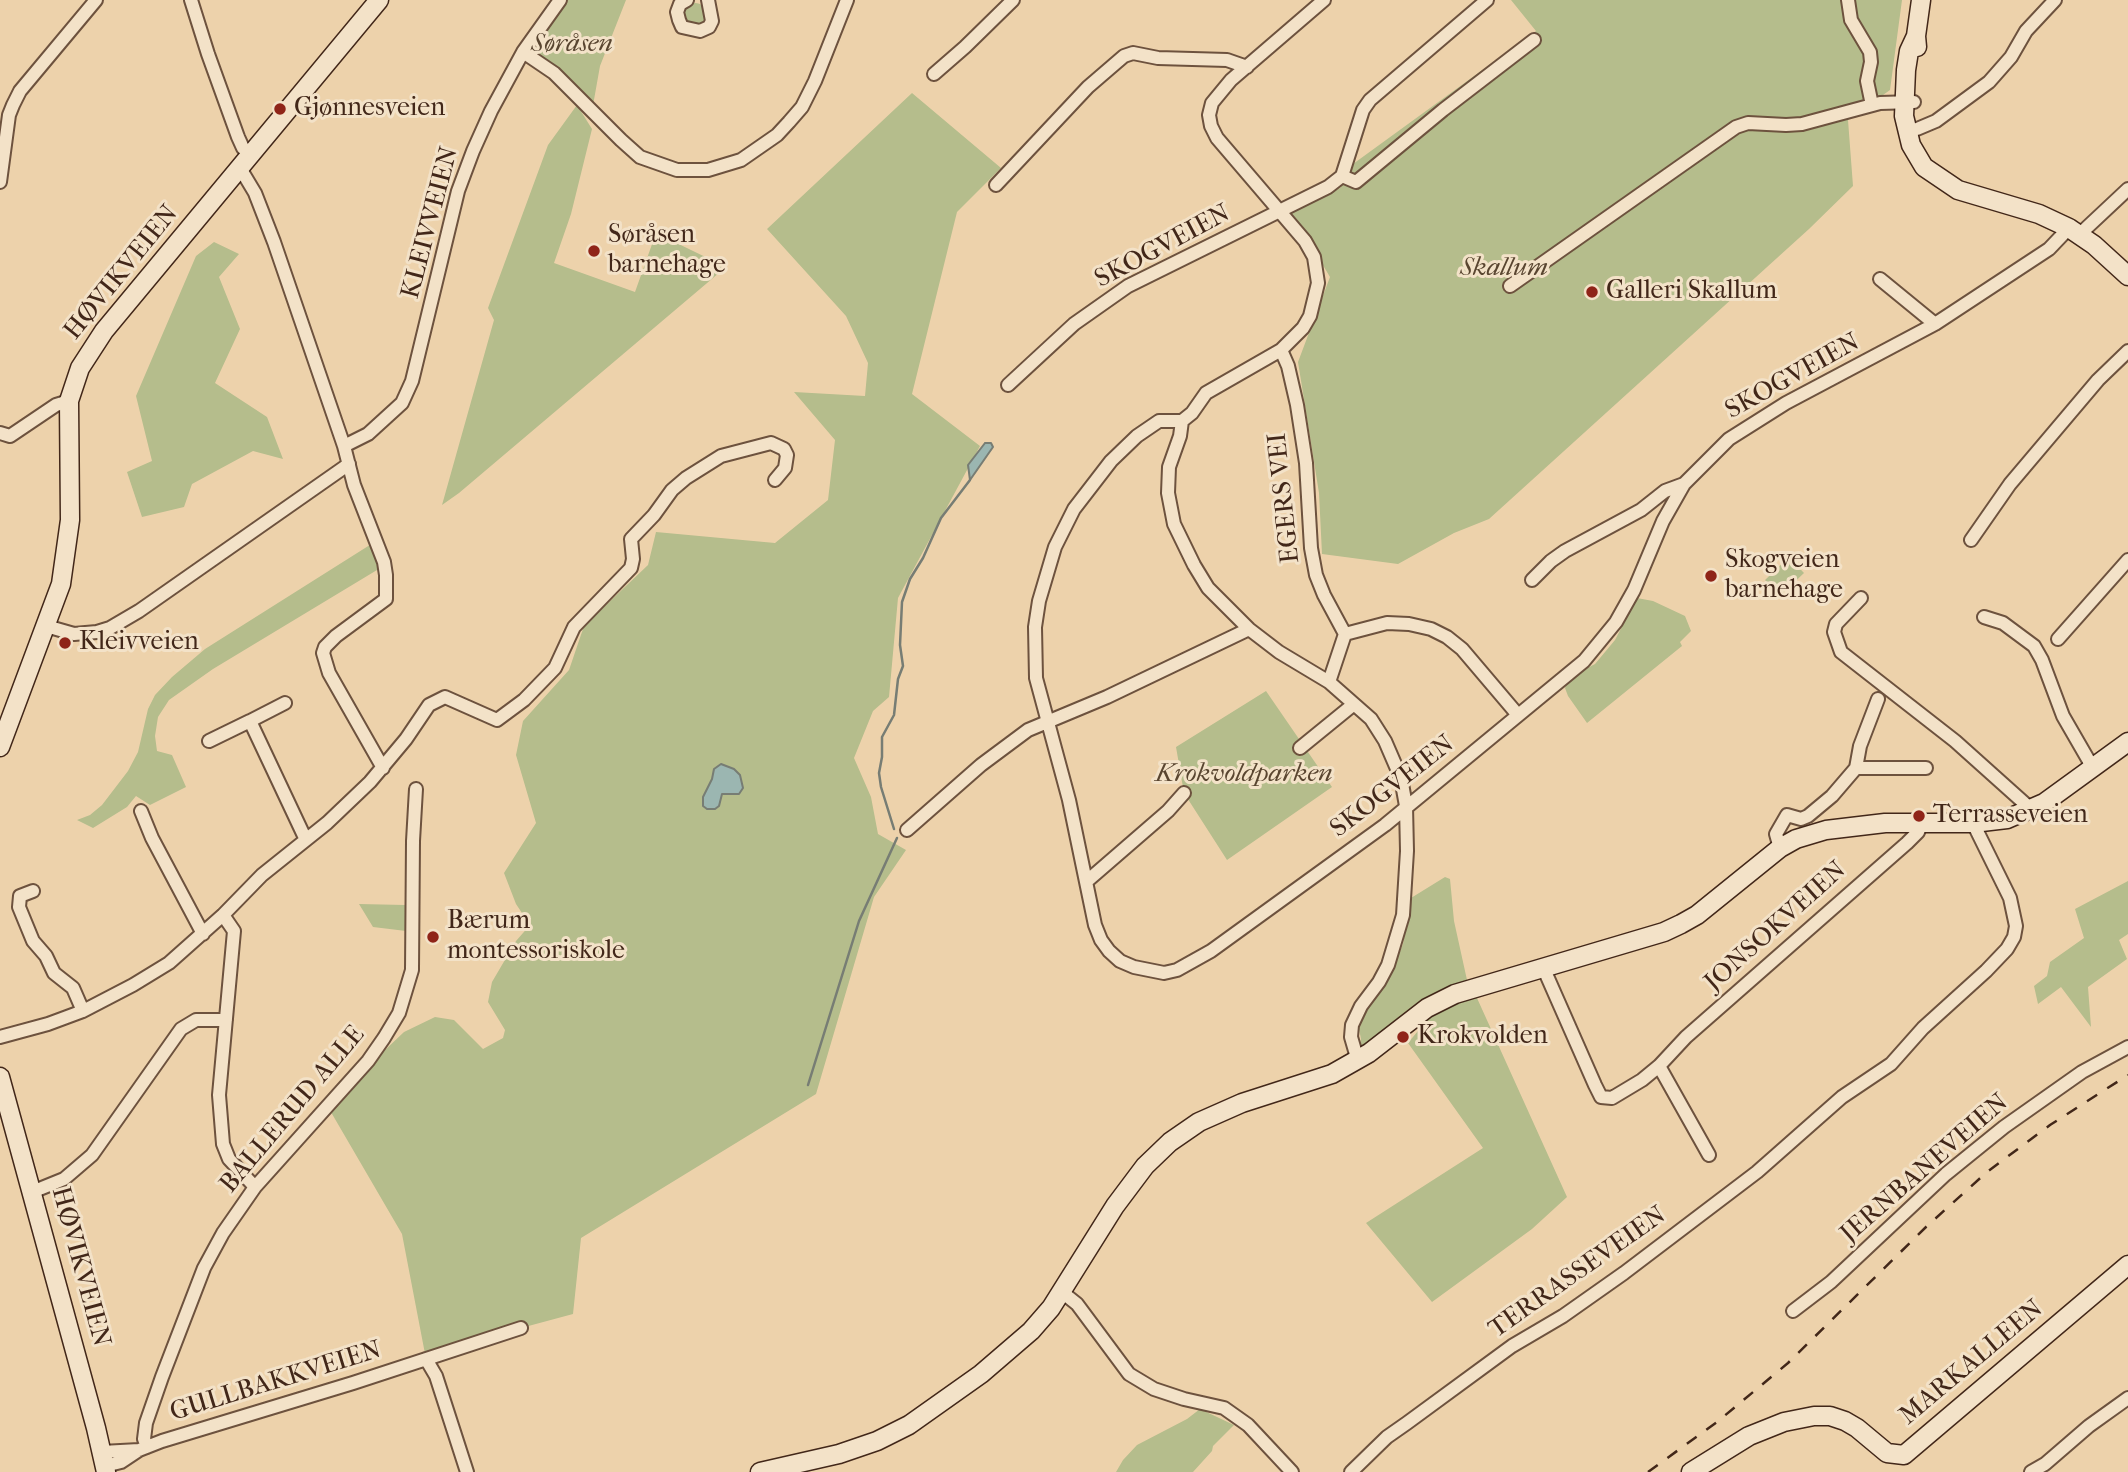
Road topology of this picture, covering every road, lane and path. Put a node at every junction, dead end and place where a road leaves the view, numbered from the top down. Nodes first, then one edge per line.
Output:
1 (96, 0) edge
2 (191, 0) edge
3 (560, 0) edge
4 (687, 0) edge
5 (708, 0) edge
6 (847, 0) edge
7 (1013, 0) edge
8 (1324, 0) edge
9 (1488, 0) edge
10 (1849, 0) edge
11 (1921, 0) edge
12 (2055, 0) edge
13 (374, 2) edge
14 (1534, 40) dead end
15 (523, 52) junction
16 (1247, 66) junction
17 (934, 74) dead end
18 (1909, 102) junction
19 (1872, 105) junction
20 (1917, 129) junction
21 (250, 156) junction
22 (1934, 173) junction
23 (1342, 176) junction
24 (0, 182) edge
25 (996, 185) dead end
26 (2128, 189) edge
27 (1280, 212) junction
28 (2074, 231) junction
29 (2128, 276) edge
30 (1880, 279) dead end
31 (1510, 286) dead end
32 (1935, 324) junction
33 (1281, 351) junction
34 (2128, 351) edge
35 (1008, 385) dead end
36 (69, 401) junction
37 (1182, 421) junction
38 (3, 438) edge
39 (344, 446) junction
40 (349, 464) junction
41 (775, 480) dead end
42 (1684, 484) junction
43 (1971, 540) dead end
44 (2128, 560) edge
45 (1532, 580) dead end
46 (1861, 598) dead end
47 (1984, 617) dead end
48 (46, 626) junction
49 (1249, 629) junction
50 (1345, 634) junction
51 (2057, 639) dead end
52 (1329, 682) junction
53 (1878, 699) dead end
54 (285, 703) dead end
55 (1354, 704) junction
56 (1518, 715) junction
57 (250, 721) junction
58 (1047, 722) junction
59 (209, 741) dead end
60 (2128, 742) edge
61 (0, 747) edge
62 (1300, 748) dead end
63 (383, 768) junction
64 (1856, 768) junction
65 (1926, 768) dead end
66 (2093, 768) junction
67 (416, 789) dead end
68 (1184, 793) dead end
69 (1406, 806) junction
70 (2032, 810) junction
71 (141, 811) dead end
72 (1922, 822) junction
73 (1973, 823) junction
74 (907, 830) dead end
75 (306, 840) junction
76 (1780, 848) junction
77 (1086, 882) junction
78 (33, 891) dead end
79 (223, 915) junction
80 (203, 934) junction
81 (1543, 967) junction
82 (83, 1011) junction
83 (226, 1020) junction
84 (0, 1037) edge
85 (2128, 1046) edge
86 (1358, 1060) junction
87 (1659, 1066) junction
88 (0, 1077) edge
89 (1709, 1155) dead end
90 (255, 1187) junction
91 (32, 1192) junction
92 (2128, 1265) edge
93 (1062, 1292) junction
94 (1793, 1311) dead end
95 (521, 1328) dead end
96 (426, 1359) junction
97 (2128, 1398) edge
98 (143, 1448) junction
99 (104, 1463) edge
100 (770, 1471) edge
101 (467, 1472) edge
102 (1292, 1472) edge
103 (1352, 1472) edge
104 (1691, 1472) edge
105 (2031, 1472) edge

1 - 24 street
2 - 21 street
3 - 15 street, KLEIVVEIEN
4 - 5 street
6 - 15 street
7 - 17 street
8 - 16 street, SKOGVEIEN
9 - 23 street
10 - 19 street
11 - 18 main road
12 - 20 street
13 - 21 main road, HØVIKVEIEN
14 - 23 street
15 - 39 street, KLEIVVEIEN
16 - 25 street
16 - 27 street, SKOGVEIEN
18 - 19 street
18 - 20 main road
18 - 22 main road
19 - 31 street
20 - 22 main road
21 - 36 main road, HØVIKVEIEN
21 - 39 street
22 - 28 main road
23 - 27 street
26 - 28 street, SKOGVEIEN
27 - 33 street, SKOGVEIEN
27 - 35 street, SKOGVEIEN
28 - 29 main road
28 - 32 street, SKOGVEIEN
30 - 32 street
32 - 42 street, SKOGVEIEN
33 - 37 street, SKOGVEIEN
33 - 50 street, EGERS VEI
34 - 43 street
36 - 38 street
36 - 48 main road, HØVIKVEIEN
37 - 49 street
37 - 58 street, SKOGVEIEN
39 - 40 street
40 - 48 street
40 - 63 street
41 - 63 street
42 - 45 street, SKOGVEIEN
42 - 56 street, SKOGVEIEN
44 - 51 street
46 - 70 street
47 - 66 street
48 - 61 main road, HØVIKVEIEN
49 - 52 street
49 - 58 street
50 - 52 street
50 - 56 street
52 - 55 street
53 - 64 street
54 - 57 street
55 - 62 street
55 - 69 street
56 - 69 street, SKOGVEIEN
57 - 59 street
57 - 75 street
58 - 74 street
58 - 77 street, SKOGVEIEN
60 - 66 main road
63 - 75 street
64 - 65 street
64 - 76 street
66 - 70 main road
67 - 90 street, BALLERUD ALLE
68 - 77 street
69 - 77 street, SKOGVEIEN
69 - 86 street
70 - 73 main road
71 - 80 street
72 - 73 main road
72 - 76 main road
72 - 87 street, JONSOKVEIEN
73 - 103 street, TERRASSEVEIEN
75 - 79 street
76 - 81 main road
78 - 82 street
79 - 80 street
79 - 83 street
80 - 82 street
81 - 86 main road
81 - 87 street, JONSOKVEIEN
82 - 84 street
83 - 90 street
83 - 91 street
85 - 94 street, JERNBANEVEIEN
86 - 93 main road
87 - 89 street
88 - 91 main road, HØVIKVEIEN
90 - 98 street, BALLERUD ALLE
91 - 99 main road, HØVIKVEIEN
92 - 104 main road, MARKALLEEN
93 - 100 main road
93 - 102 street
95 - 96 street, GULLBAKKVEIEN
96 - 98 street, GULLBAKKVEIEN
96 - 101 street
97 - 105 street
98 - 99 street, GULLBAKKVEIEN

